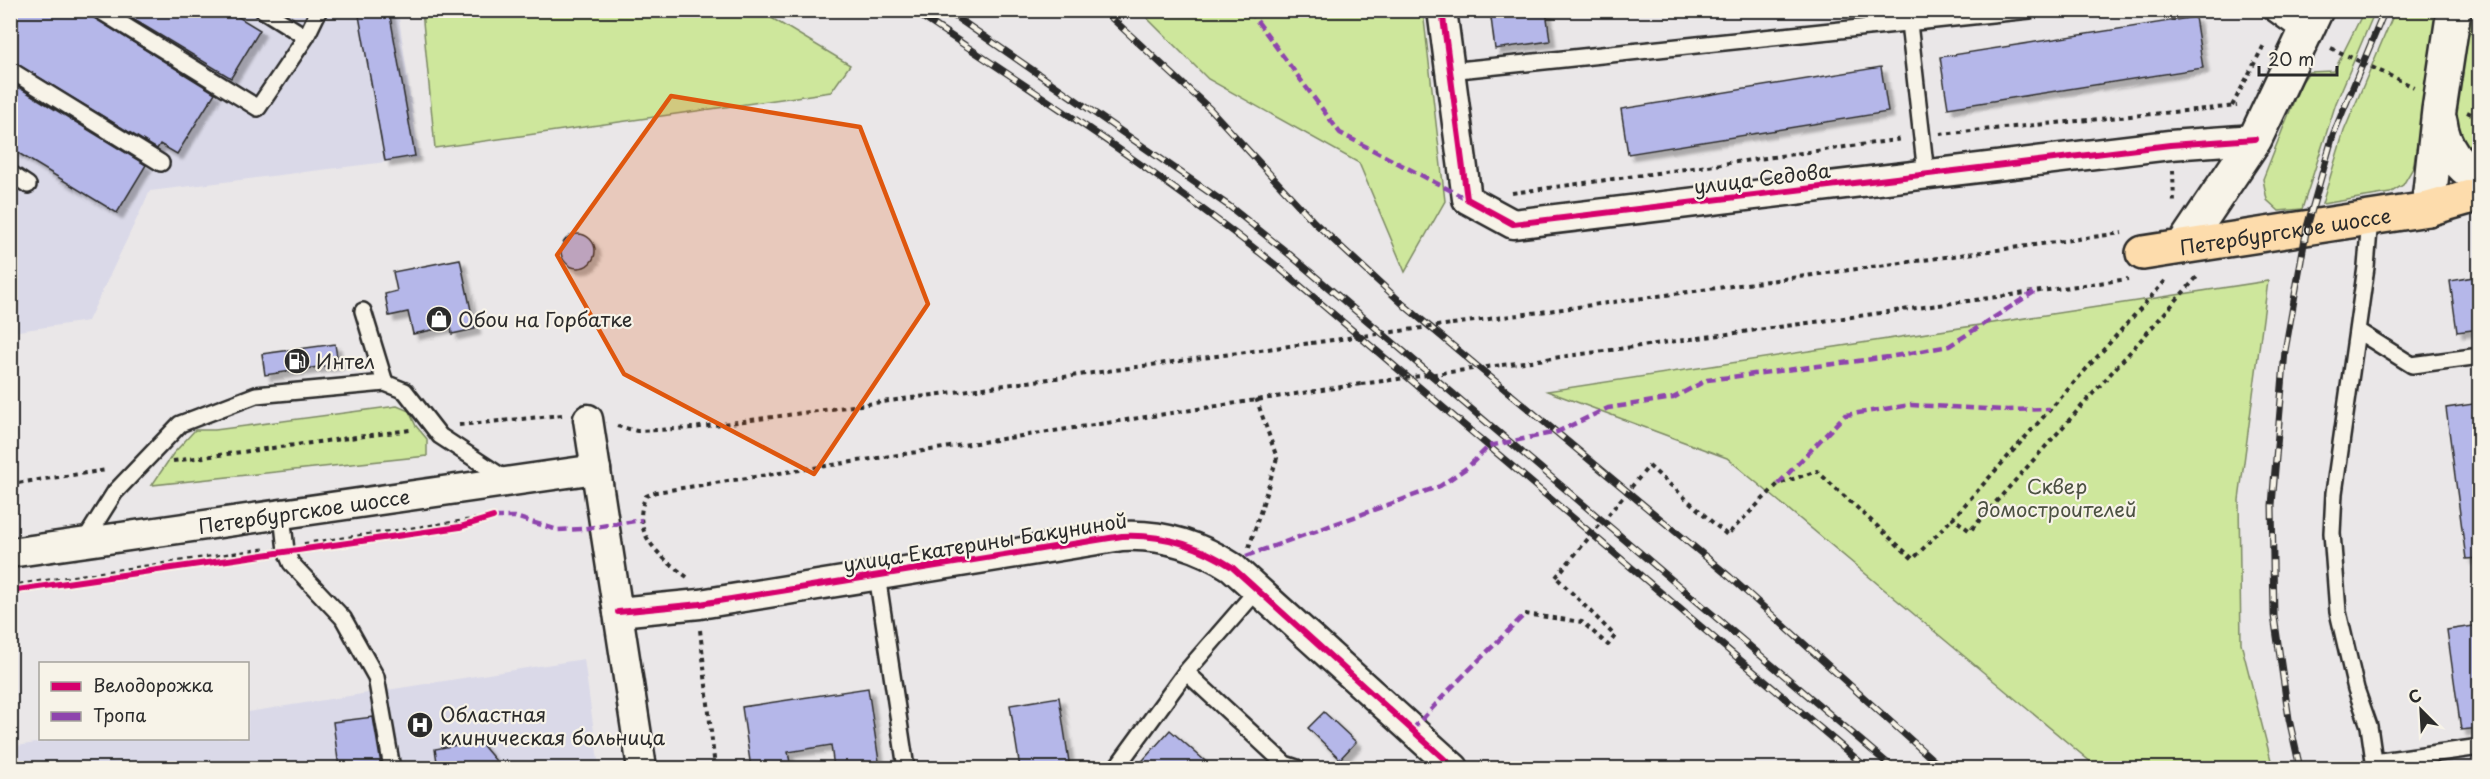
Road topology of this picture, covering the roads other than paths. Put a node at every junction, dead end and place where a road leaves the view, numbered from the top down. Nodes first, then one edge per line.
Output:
1 (99, 10) edge
2 (263, 10) edge
3 (319, 10) edge
4 (1442, 10) edge
5 (2030, 10) edge
6 (2454, 10) edge
7 (2292, 18) edge
8 (1909, 23) junction
9 (306, 37) junction
10 (10, 70) edge
11 (1449, 71) junction
12 (2440, 105) junction
13 (2255, 139) junction
14 (162, 163) dead end
15 (10, 173) edge
16 (1926, 174) junction
17 (2480, 179) edge
18 (28, 185) dead end
19 (2480, 194) edge
20 (2428, 208) junction
21 (2480, 210) edge
22 (2370, 218) junction
23 (2183, 246) junction
24 (2135, 254) road end
25 (363, 310) dead end
26 (2358, 332) junction
27 (2480, 356) edge
28 (386, 383) junction
29 (588, 419) road end
30 (596, 469) junction
31 (510, 482) junction
32 (282, 514) junction
33 (83, 543) junction
34 (10, 553) edge
35 (877, 575) junction
36 (1250, 582) junction
37 (618, 612) junction
38 (1186, 672) junction
39 (2480, 747) edge
40 (2375, 765) edge
41 (392, 768) edge
42 (642, 768) edge
43 (906, 768) edge
44 (1116, 768) edge
45 (1297, 768) edge
46 (1454, 768) edge

1 - 9 lane
2 - 9 lane
3 - 9 lane
4 - 11 street
5 - 8 lane
6 - 12 street
7 - 13 street
8 - 11 lane
8 - 16 lane
10 - 14 lane
11 - 16 street, улица Седова
12 - 17 street
12 - 20 street
13 - 16 street, улица Седова
13 - 23 street
15 - 18 lane
19 - 20 main road, Петербургское шоссе
20 - 21 main road, Петербургское шоссе
20 - 22 main road, Петербургское шоссе
22 - 23 main road, Петербургское шоссе
22 - 26 lane
23 - 24 main road, Петербургское шоссе
25 - 28 lane
26 - 27 lane
26 - 40 lane
28 - 31 lane
28 - 33 lane
29 - 30 street
30 - 31 street, Петербургское шоссе
30 - 37 street
31 - 32 street, Петербургское шоссе
32 - 33 street, Петербургское шоссе
32 - 41 lane
33 - 34 street, Петербургское шоссе
35 - 36 street, улица Екатерины Бакуниной
35 - 37 street, улица Екатерины Бакуниной
35 - 43 lane
36 - 38 lane
36 - 46 street, улица Екатерины Бакуниной
37 - 42 street
38 - 44 lane
38 - 45 lane
39 - 40 lane

